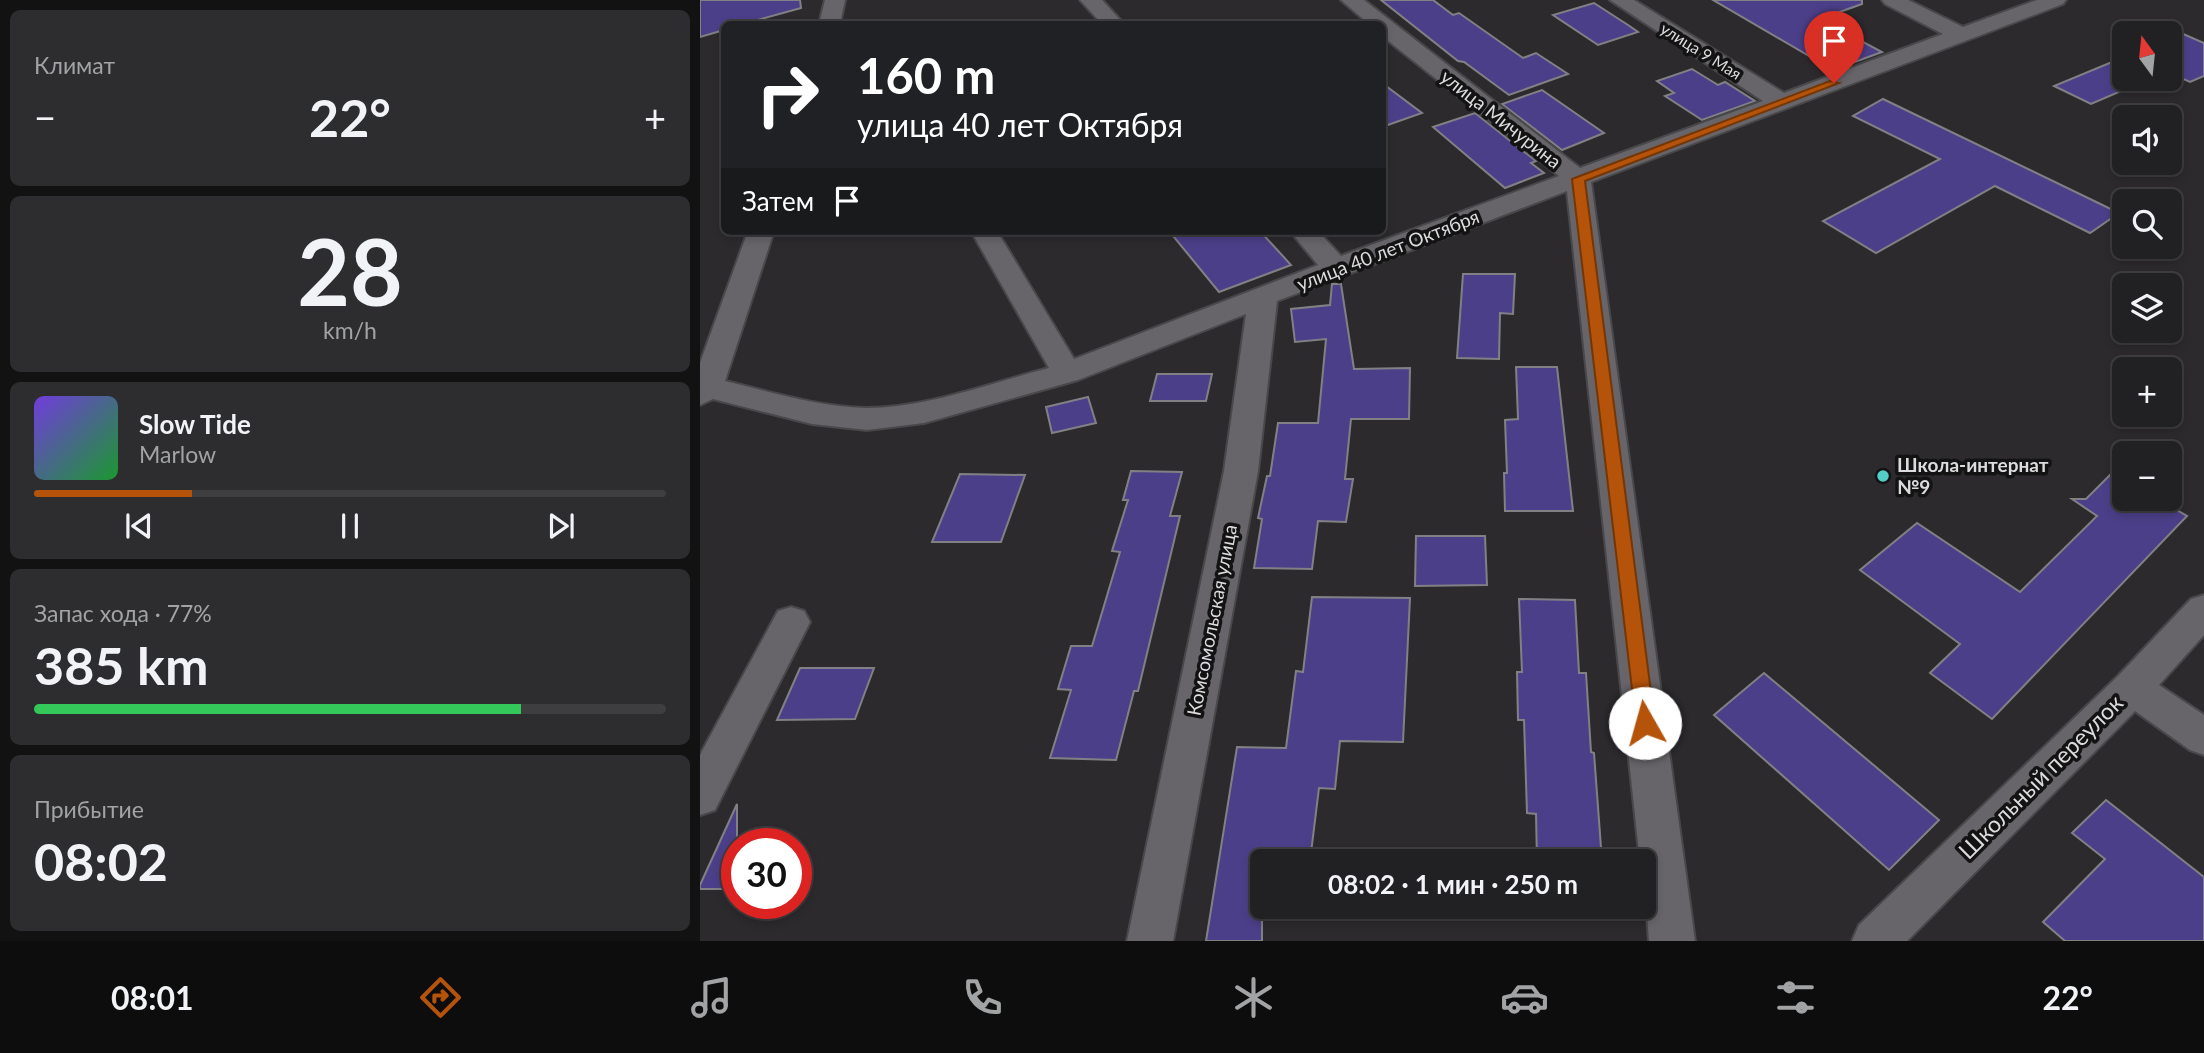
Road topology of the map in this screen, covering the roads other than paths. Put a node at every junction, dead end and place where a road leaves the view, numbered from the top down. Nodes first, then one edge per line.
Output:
1 (835, 0) edge
2 (1090, 0) edge
3 (1351, 0) edge
4 (1620, 0) edge
5 (1892, 0) edge
6 (2056, 0) edge
7 (831, 21) edge
8 (1110, 21) edge
9 (1377, 21) edge
10 (1386, 28) edge
11 (1961, 35) junction
12 (1783, 103) junction
13 (1578, 179) junction
14 (760, 235) edge
15 (986, 235) edge
16 (1307, 235) edge
17 (1336, 268) junction
18 (1263, 297) junction
19 (1067, 373) junction
20 (704, 391) edge
21 (2204, 610) edge
22 (792, 622) dead end
23 (2132, 688) junction
24 (2204, 737) edge
25 (700, 796) edge
26 (1150, 941) edge
27 (1672, 941) edge
28 (1876, 941) edge

1 - 7 street
2 - 8 street
3 - 9 street, улица Мичурина
4 - 12 street, улица 9 Мая
5 - 11 street
6 - 11 street, улица 40 лет Октября
10 - 13 street, улица Мичурина
11 - 12 street, улица 40 лет Октября
12 - 13 street, улица 40 лет Октября
13 - 17 street, улица 40 лет Октября
13 - 27 street, улица Мичурина
14 - 20 street
15 - 19 street
16 - 17 street
17 - 18 street, улица 40 лет Октября
18 - 19 street, улица 40 лет Октября
18 - 26 street, Комсомольская улица
19 - 20 street, улица 40 лет Октября
21 - 23 street, Школьный переулок
22 - 25 street
23 - 24 street
23 - 28 street, Школьный переулок

